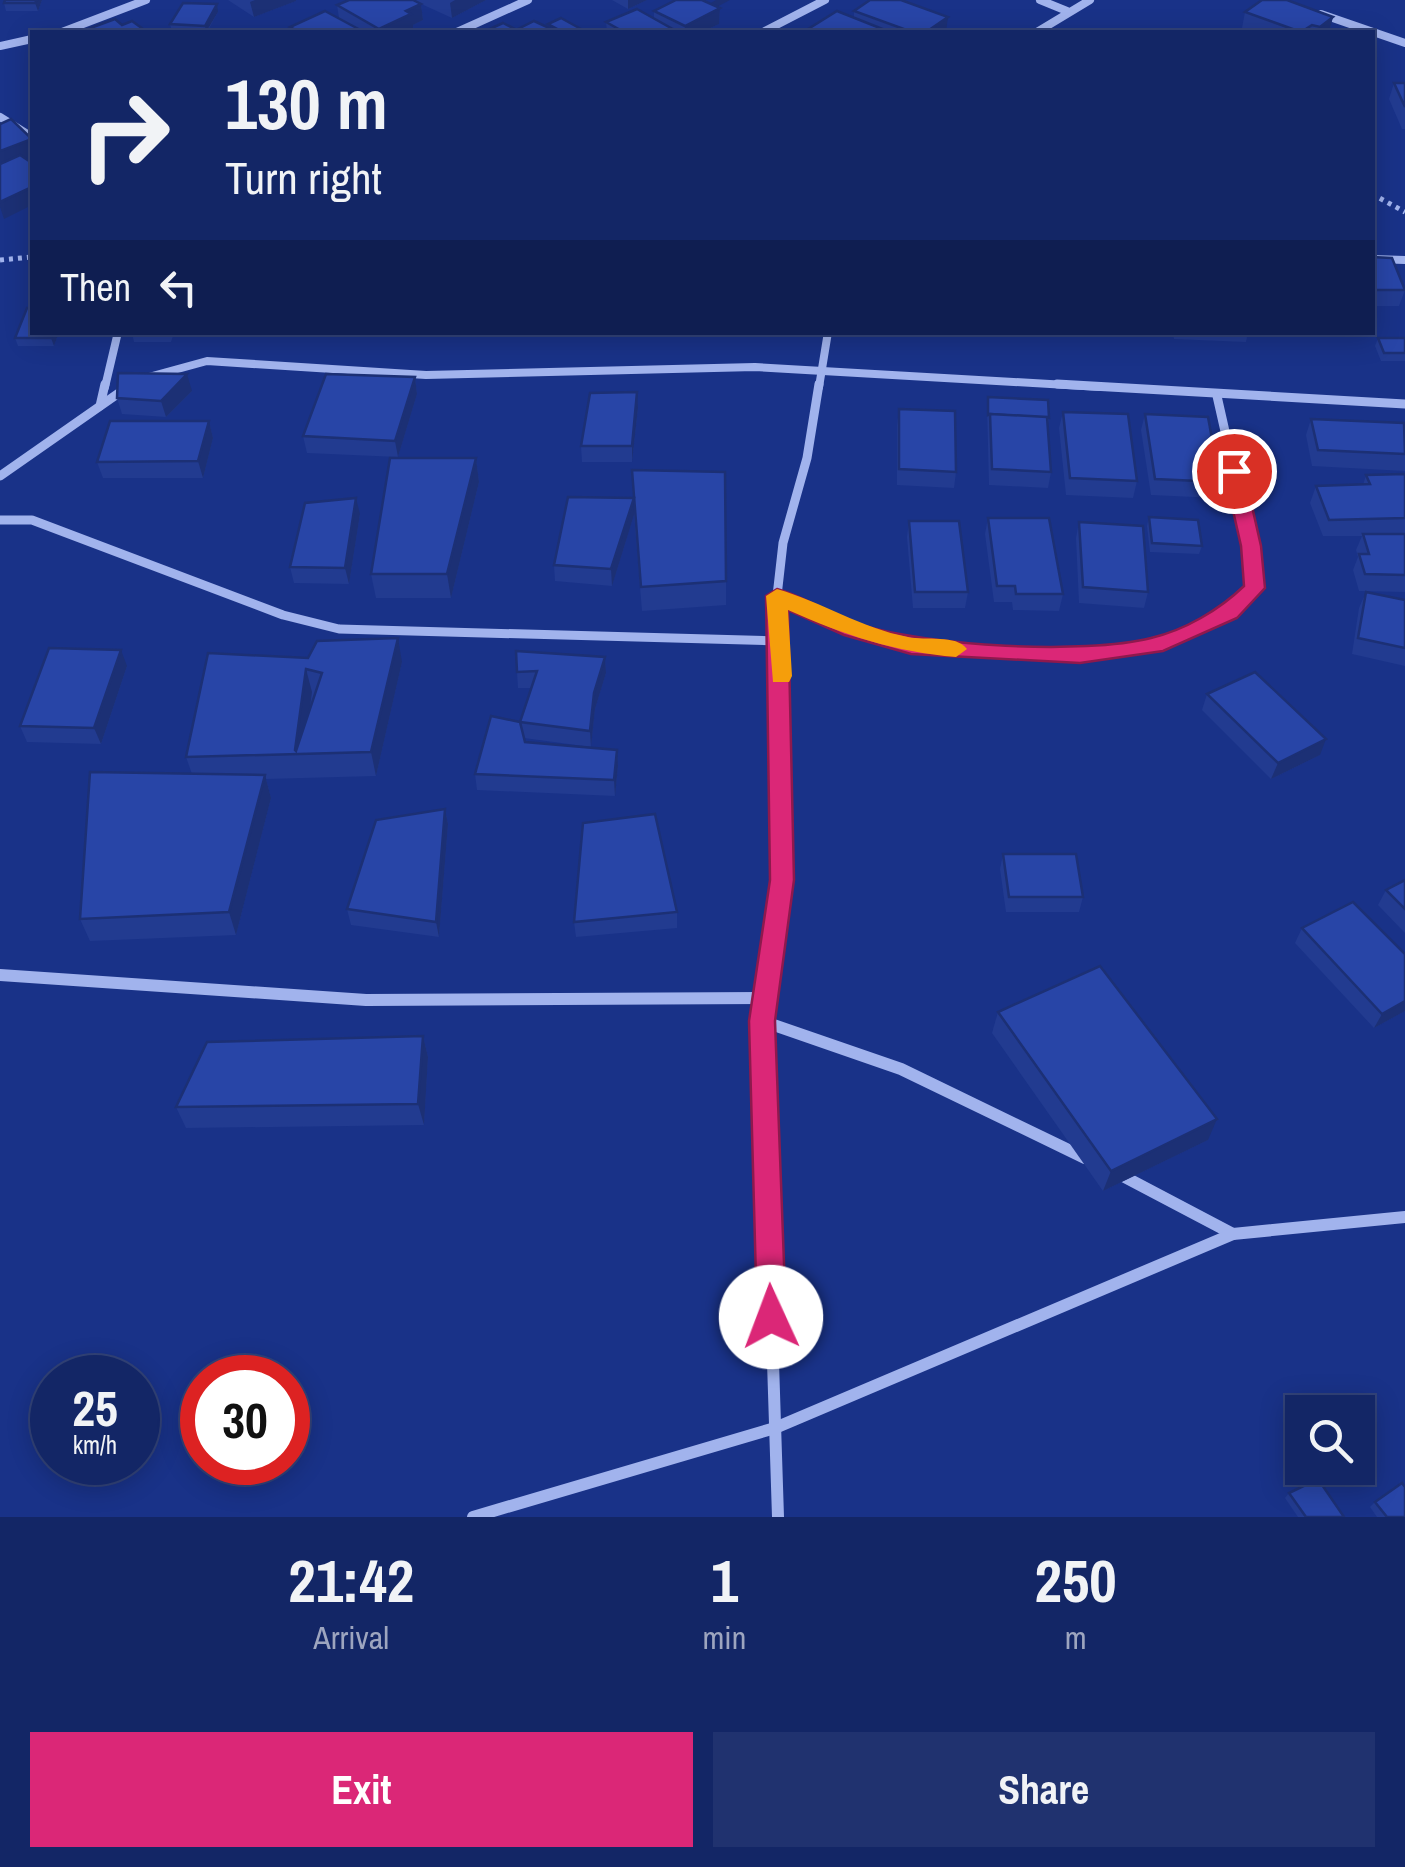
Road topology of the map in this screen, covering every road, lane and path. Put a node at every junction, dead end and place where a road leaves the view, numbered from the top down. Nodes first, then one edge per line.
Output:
1 (146, 0) edge
2 (528, 0) edge
3 (825, 0) edge
4 (1040, 0) edge
5 (1090, 0) edge
6 (1311, 10) edge
7 (1067, 11) junction
8 (67, 30) edge
9 (461, 30) edge
10 (767, 30) edge
11 (1040, 30) edge
12 (1368, 30) edge
13 (1375, 32) edge
14 (30, 39) edge
15 (1405, 43) edge
16 (0, 46) edge
17 (0, 117) edge
18 (30, 137) edge
19 (1375, 196) edge
20 (1405, 212) edge
21 (30, 257) edge
22 (1375, 259) edge
23 (0, 260) edge
24 (1405, 260) edge
25 (117, 335) edge
26 (828, 335) edge
27 (822, 372) junction
28 (1217, 396) junction
29 (1405, 404) edge
30 (100, 407) junction
31 (0, 476) edge
32 (0, 520) edge
33 (777, 596) junction
34 (780, 641) junction
35 (0, 975) edge
36 (763, 998) junction
37 (762, 1021) junction
38 (1405, 1217) edge
39 (1233, 1234) junction
40 (775, 1428) junction
41 (473, 1517) edge
42 (778, 1517) edge

1 - 8 street
2 - 9 street
3 - 10 street
4 - 7 street
5 - 7 street
6 - 12 street
7 - 11 street
13 - 15 street
14 - 16 street
17 - 18 street
19 - 20 path
21 - 23 path
22 - 24 street
25 - 30 street
26 - 27 street
27 - 28 street
27 - 30 street
27 - 33 street
28 - 29 street
28 - 33 street
30 - 31 street
32 - 34 street
33 - 34 street
34 - 36 street
35 - 36 street
36 - 37 street
37 - 39 street
37 - 40 street
38 - 39 street
39 - 40 street
40 - 41 street
40 - 42 street

